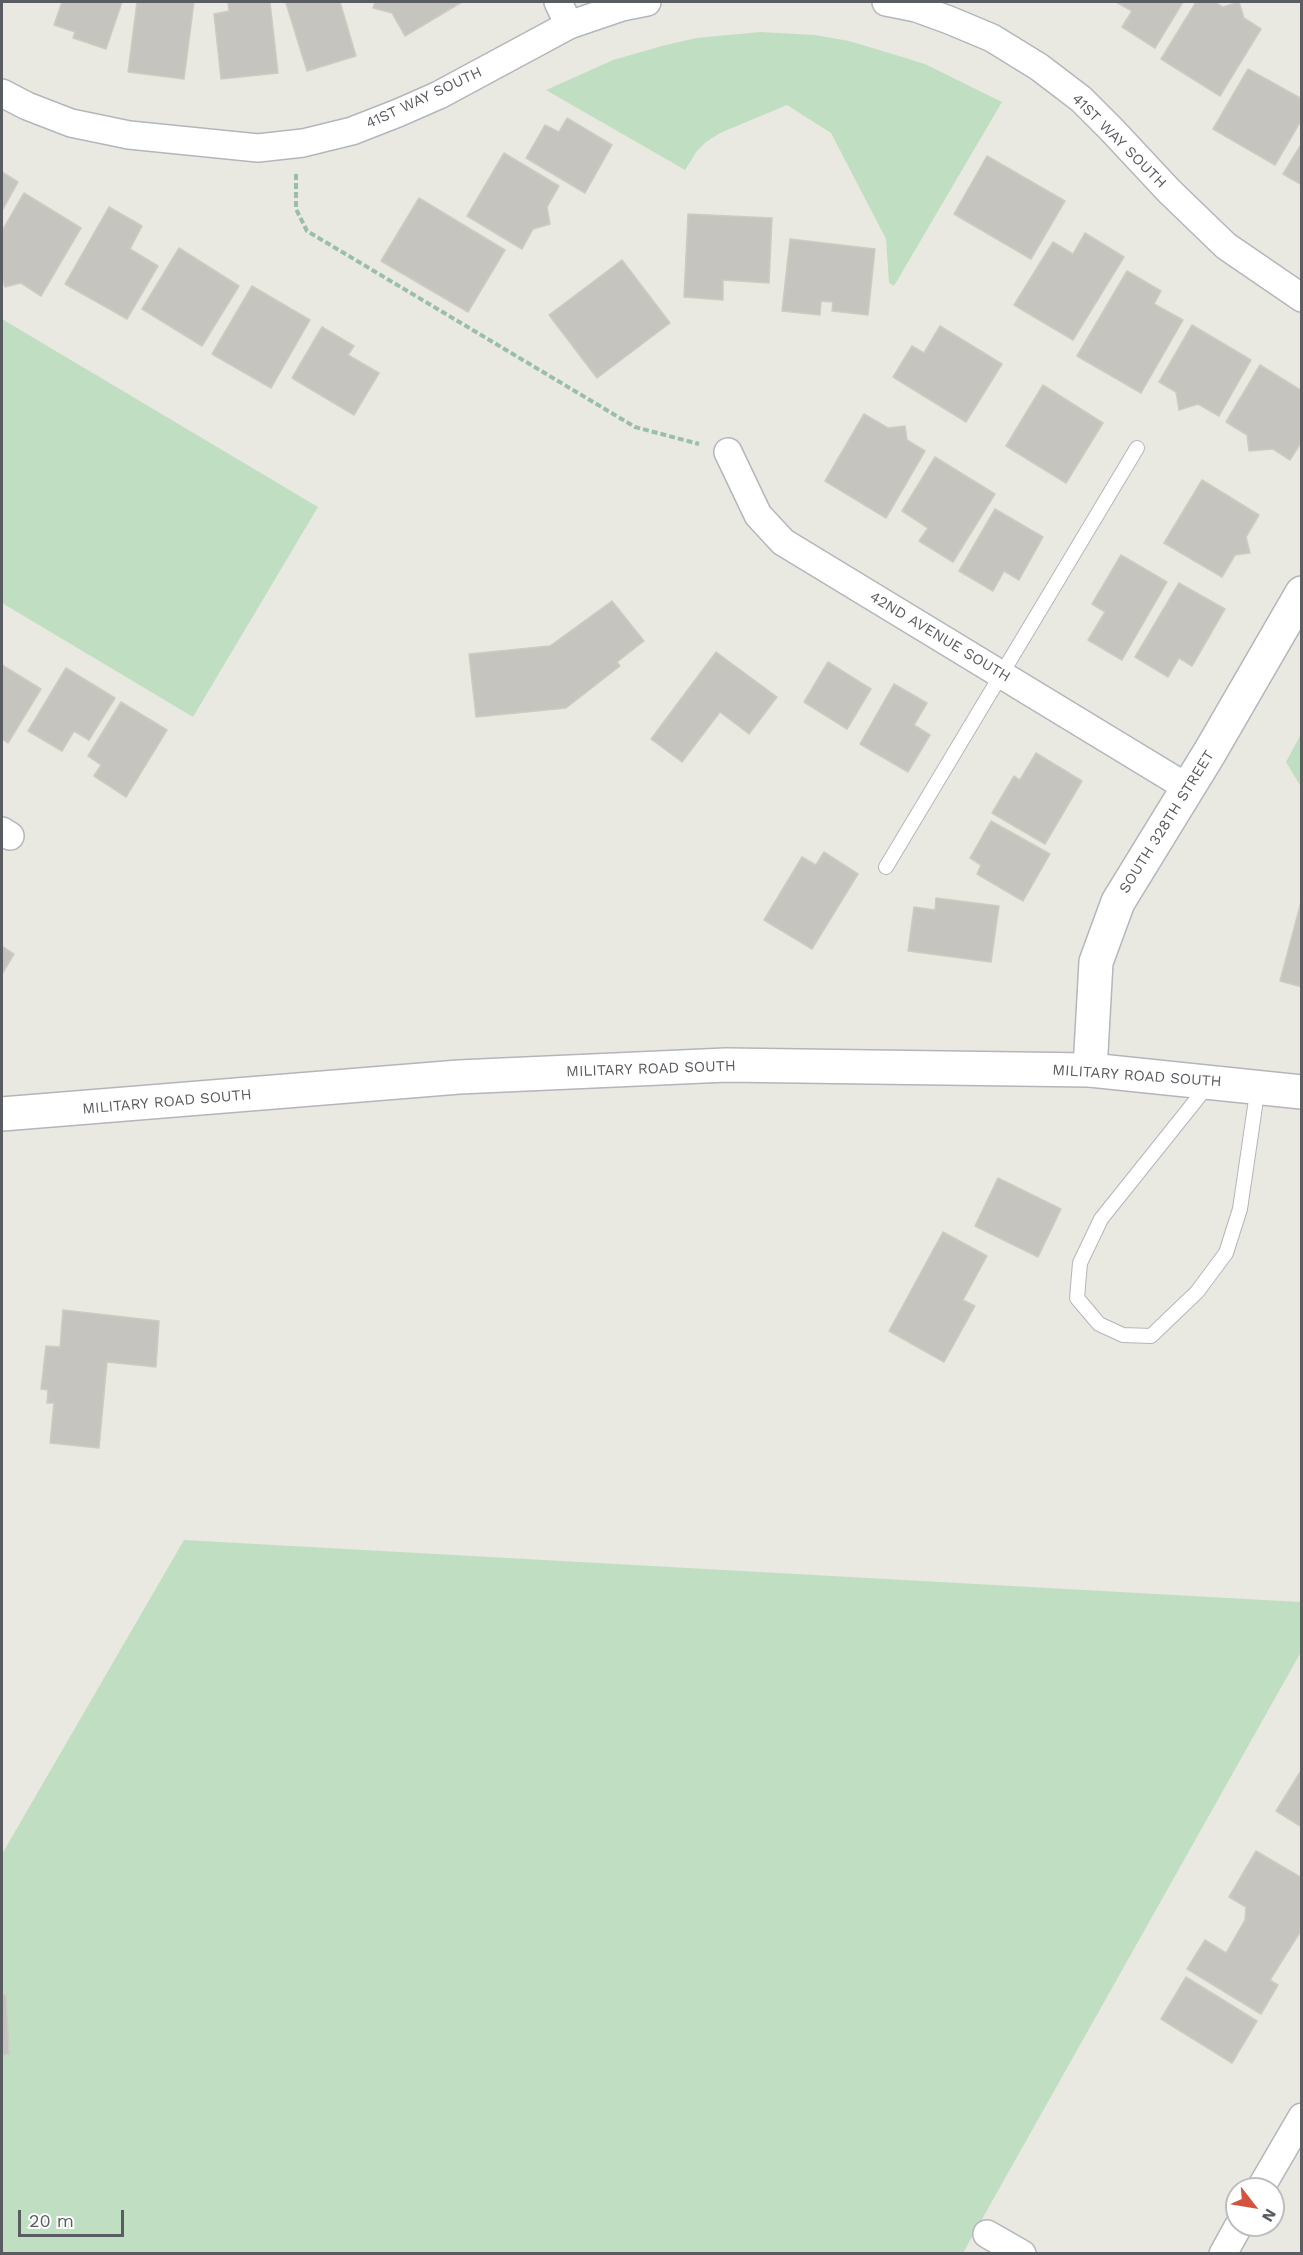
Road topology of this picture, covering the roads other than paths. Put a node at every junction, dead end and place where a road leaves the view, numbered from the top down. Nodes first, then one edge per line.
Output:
1 (647, 2) edge
2 (889, 2) edge
3 (564, 13) edge
4 (2, 93) edge
5 (1302, 298) edge
6 (1137, 448) dead end
7 (728, 452) road end
8 (1302, 593) edge
9 (1001, 675) junction
10 (1188, 788) junction
11 (886, 867) dead end
12 (1090, 1070) junction
13 (1211, 1081) junction
14 (1258, 1086) junction
15 (1302, 1092) edge
16 (2, 1114) edge
17 (1302, 2117) edge
18 (1267, 2177) edge
19 (987, 2234) dead end
20 (1232, 2237) edge
21 (1022, 2253) edge
22 (1223, 2253) edge

1 - 3 street, 41ST WAY SOUTH
2 - 5 street, 41ST WAY SOUTH
3 - 4 street, 41ST WAY SOUTH
6 - 9 lane
7 - 9 street, 42ND AVENUE SOUTH
8 - 10 main road, SOUTH 328TH STREET
9 - 10 street, 42ND AVENUE SOUTH
9 - 11 lane
10 - 12 main road, SOUTH 328TH STREET
12 - 13 main road, MILITARY ROAD SOUTH
12 - 16 main road, MILITARY ROAD SOUTH
13 - 14 main road, MILITARY ROAD SOUTH
13 - 14 lane
14 - 15 main road, MILITARY ROAD SOUTH
17 - 18 street
19 - 21 street
20 - 22 street

